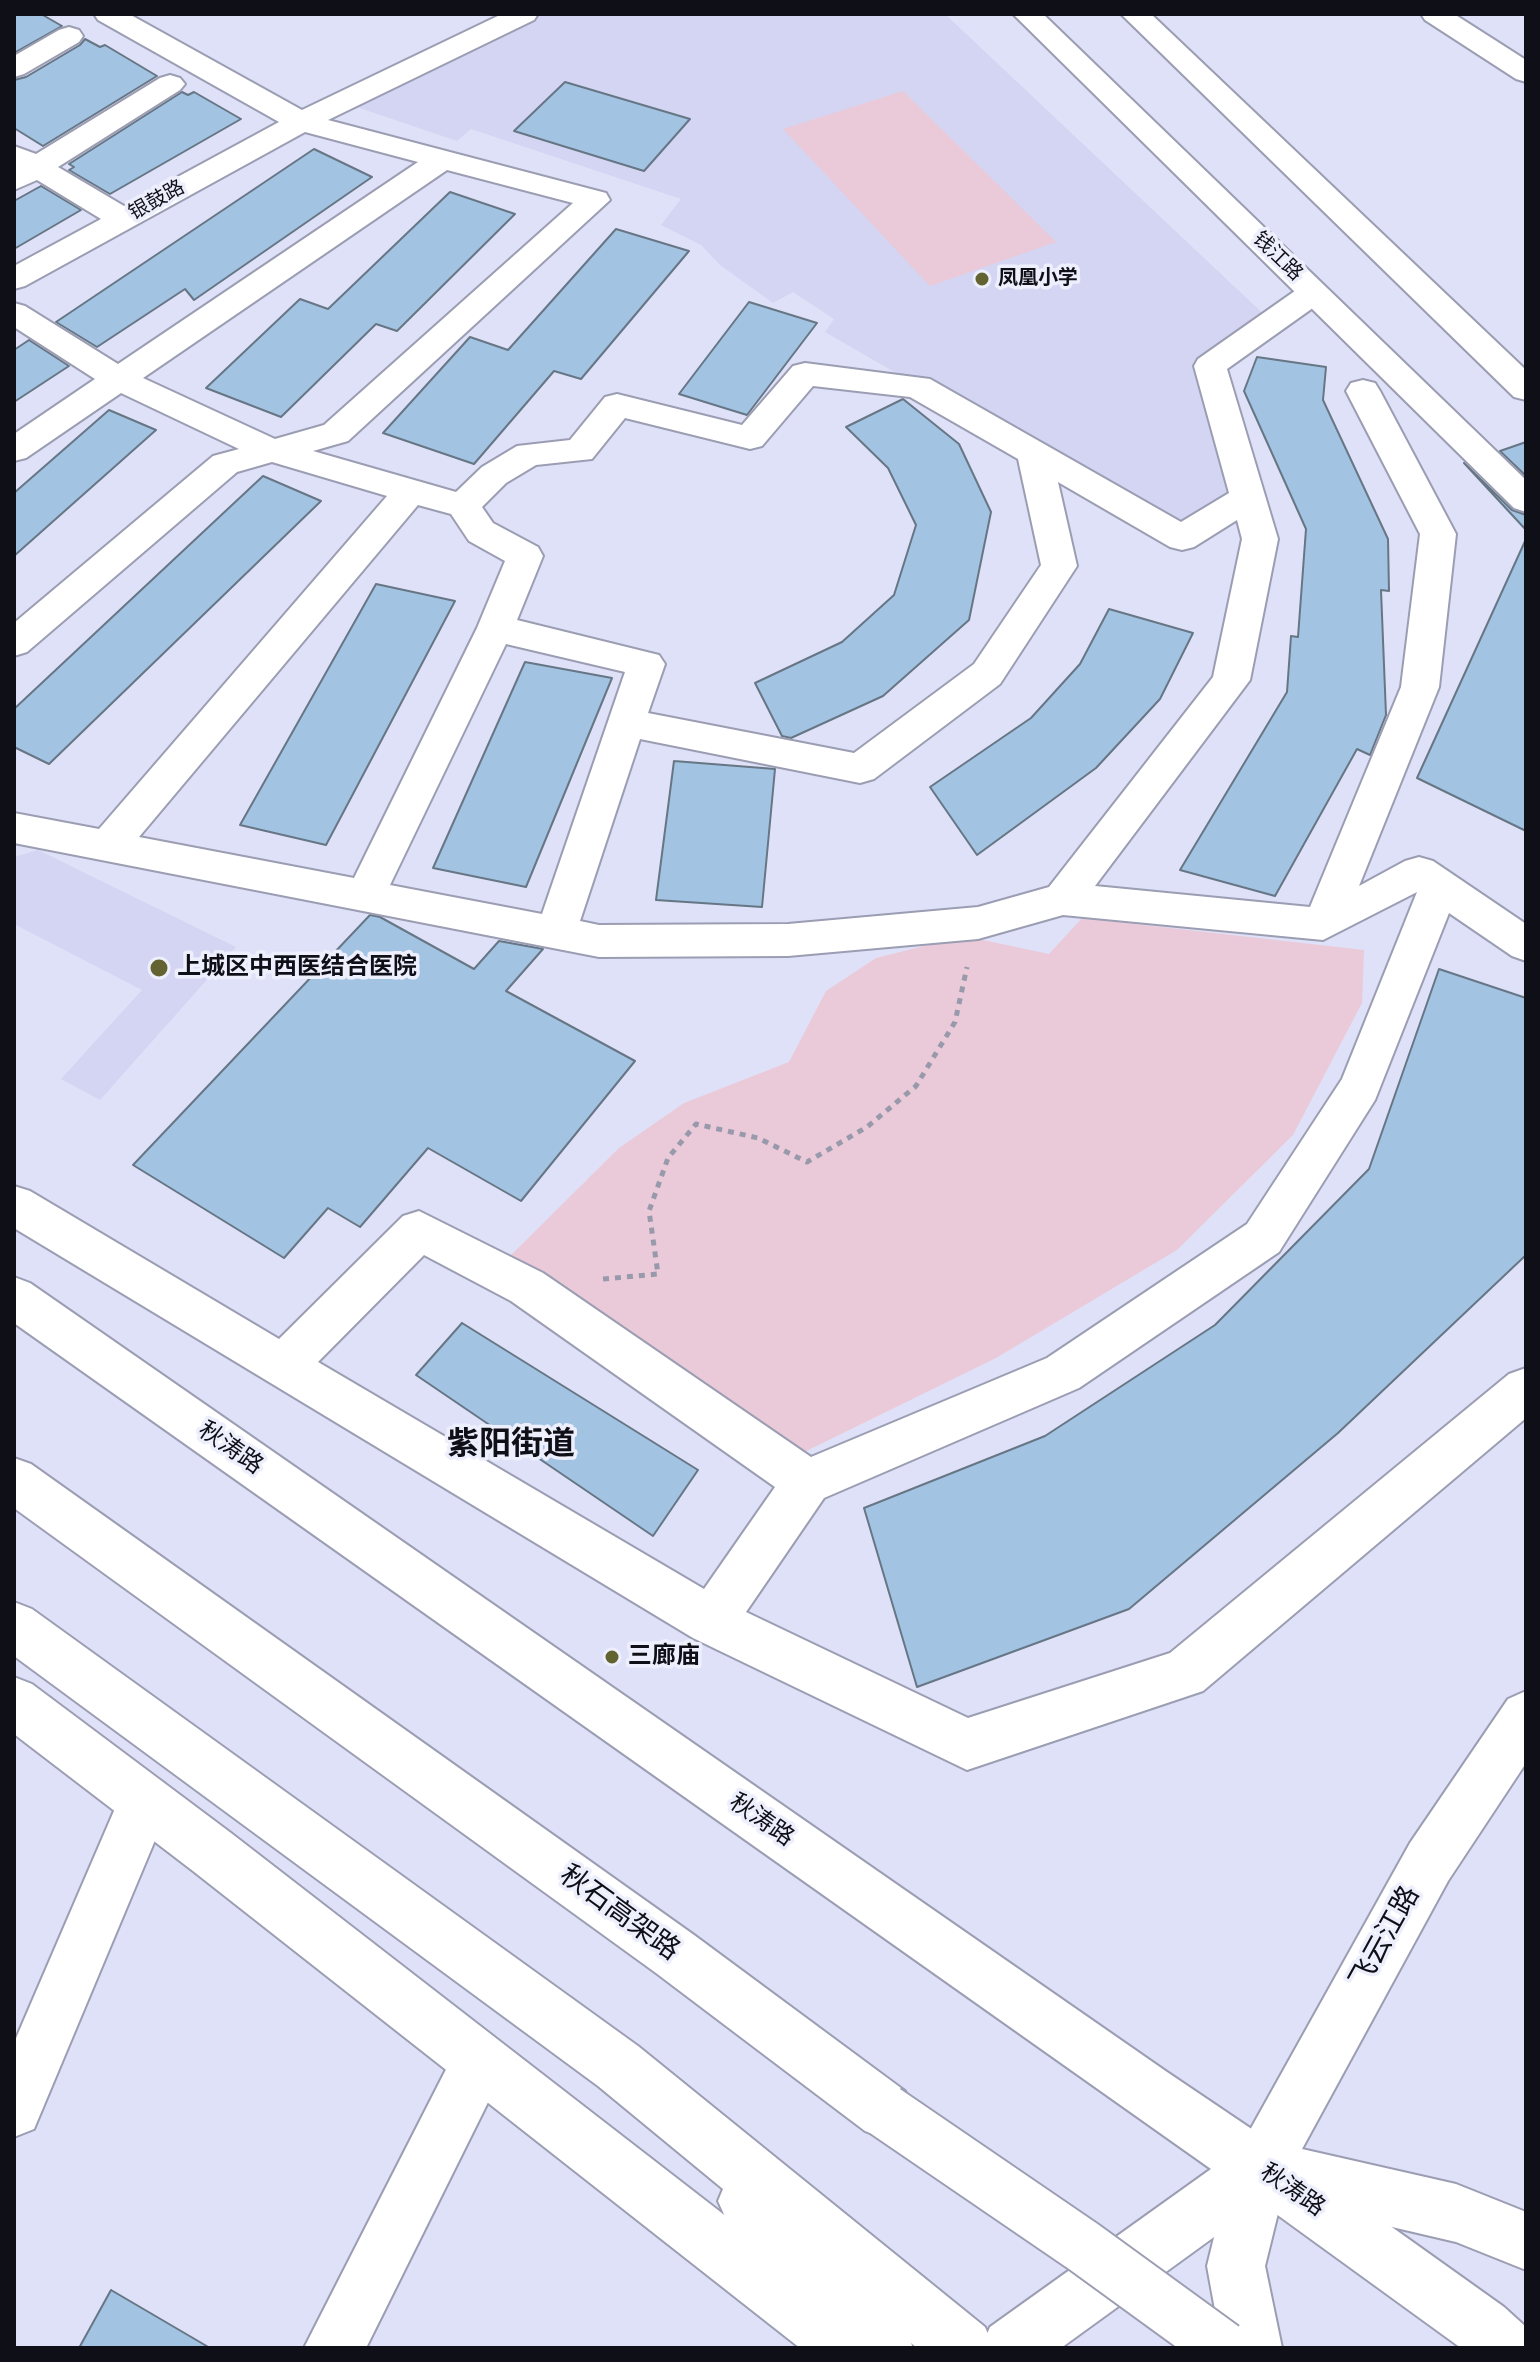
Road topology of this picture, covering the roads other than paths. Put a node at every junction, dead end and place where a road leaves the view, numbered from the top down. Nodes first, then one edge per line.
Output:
1 (108, 14) edge
2 (524, 14) edge
3 (1028, 14) edge
4 (1135, 14) edge
5 (1435, 14) edge
6 (69, 36) dead end
7 (1521, 65) edge
8 (14, 68) edge
9 (170, 84) dead end
10 (301, 122) junction
11 (442, 160) junction
12 (22, 168) edge
13 (124, 219) junction
14 (14, 279) edge
15 (1313, 293) junction
16 (14, 313) edge
17 (118, 379) junction
18 (1526, 389) edge
19 (1363, 391) dead end
20 (14, 450) edge
21 (273, 451) junction
22 (1034, 454) junction
23 (410, 491) junction
24 (1248, 497) junction
25 (1526, 500) edge
26 (463, 506) junction
27 (495, 628) junction
28 (14, 643) edge
29 (627, 723) junction
30 (14, 828) edge
31 (108, 846) junction
32 (1439, 886) junction
33 (365, 896) junction
34 (1063, 899) junction
35 (1323, 924) junction
36 (556, 933) junction
37 (1526, 945) edge
38 (14, 1205) edge
39 (14, 1297) edge
40 (283, 1366) junction
41 (1526, 1389) edge
42 (807, 1482) junction
43 (25, 1486) edge
44 (711, 1621) junction
45 (14, 1626) edge
46 (1526, 1717) edge
47 (23, 1721) edge
48 (145, 1802) junction
49 (480, 2062) junction
50 (618, 2066) junction
51 (14, 2109) edge
52 (1260, 2168) junction
53 (1526, 2241) edge
54 (334, 2348) edge
55 (848, 2348) edge
56 (883, 2348) edge
57 (964, 2348) edge
58 (1011, 2348) edge
59 (1223, 2348) edge
60 (1252, 2348) edge
61 (1505, 2348) edge

1 - 10 main road
2 - 10 main road, 银鼓路
3 - 15 main road, 钱江路
4 - 18 main road
5 - 7 main road
6 - 8 main road
9 - 12 main road
10 - 11 main road
10 - 13 main road, 银鼓路
11 - 17 main road
11 - 21 main road
12 - 13 main road
13 - 14 main road, 银鼓路
15 - 24 main road
15 - 25 main road, 钱江路
16 - 17 main road
17 - 20 main road
17 - 21 main road
19 - 35 main road
21 - 23 main road
21 - 28 main road
22 - 24 main road
22 - 26 main road
22 - 29 main road
23 - 26 main road
23 - 31 main road
24 - 34 main road
26 - 27 main road
27 - 29 main road
27 - 33 main road
29 - 36 main road
30 - 31 main road
31 - 33 main road
32 - 35 main road
32 - 37 main road
32 - 42 main road
33 - 36 main road
34 - 35 main road
34 - 36 main road
38 - 40 main road
39 - 52 main road, 秋涛路
40 - 42 main road
40 - 44 main road
41 - 44 main road
42 - 44 main road
43 - 59 main road, 秋石高架路, bridge
45 - 50 main road
46 - 52 main road, 飞云江路
47 - 48 main road
48 - 49 main road
48 - 51 main road
49 - 54 main road
49 - 55 main road
50 - 56 main road
50 - 57 main road
52 - 53 main road
52 - 58 main road
52 - 60 main road
52 - 61 main road, 秋涛路

